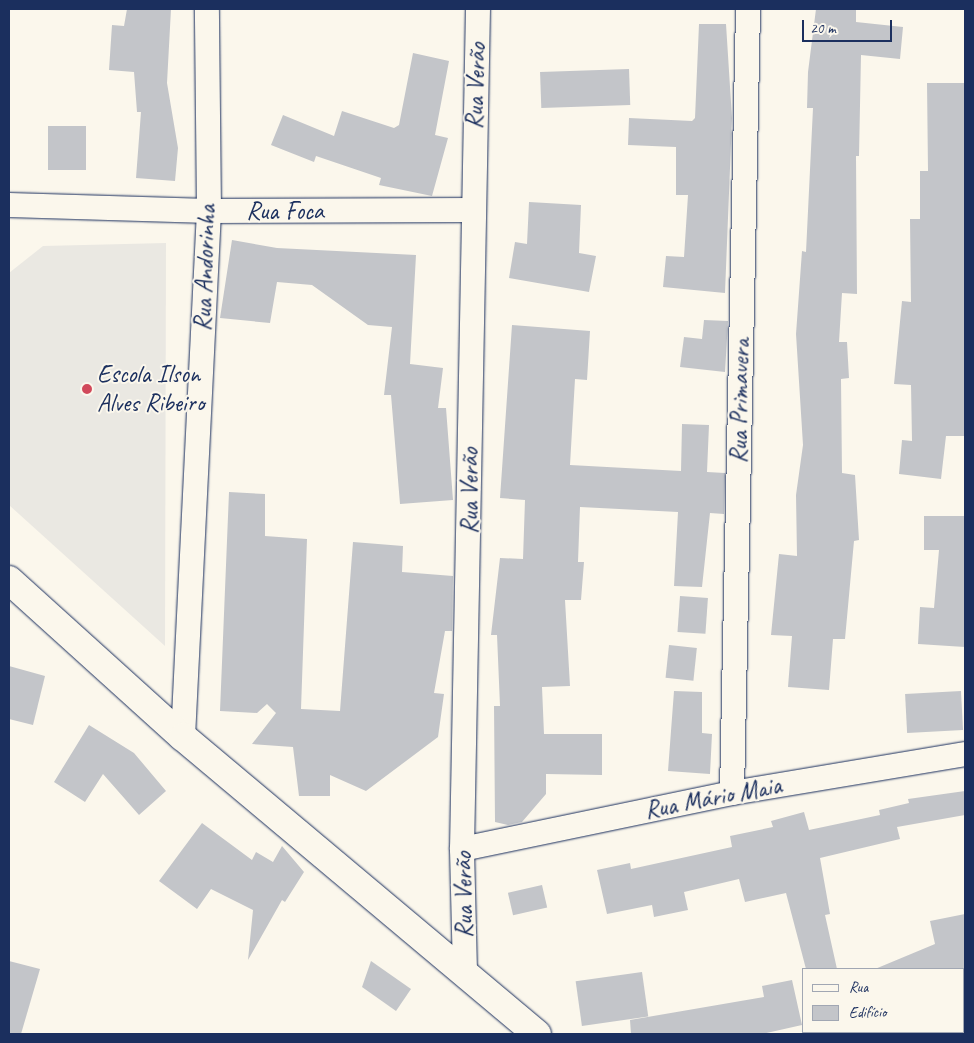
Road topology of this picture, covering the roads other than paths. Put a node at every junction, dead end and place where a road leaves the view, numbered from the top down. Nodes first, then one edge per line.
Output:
1 (207, 9) edge
2 (478, 9) edge
3 (748, 9) edge
4 (9, 205) edge
5 (472, 210) junction
6 (209, 211) junction
7 (9, 580) edge
8 (183, 737) junction
9 (965, 754) edge
10 (732, 793) junction
11 (462, 849) junction
12 (465, 972) junction
13 (537, 1034) edge

1 - 6 street, Rua Andorinha
2 - 5 street, Rua Verão
3 - 10 street, Rua Primavera
4 - 6 street, Rua Foca
5 - 6 street, Rua Foca
5 - 11 street, Rua Verão
6 - 8 street, Rua Andorinha
7 - 8 street
8 - 12 street
9 - 10 street, Rua Mário Maia
10 - 11 street, Rua Mário Maia
11 - 12 street, Rua Verão
12 - 13 street

